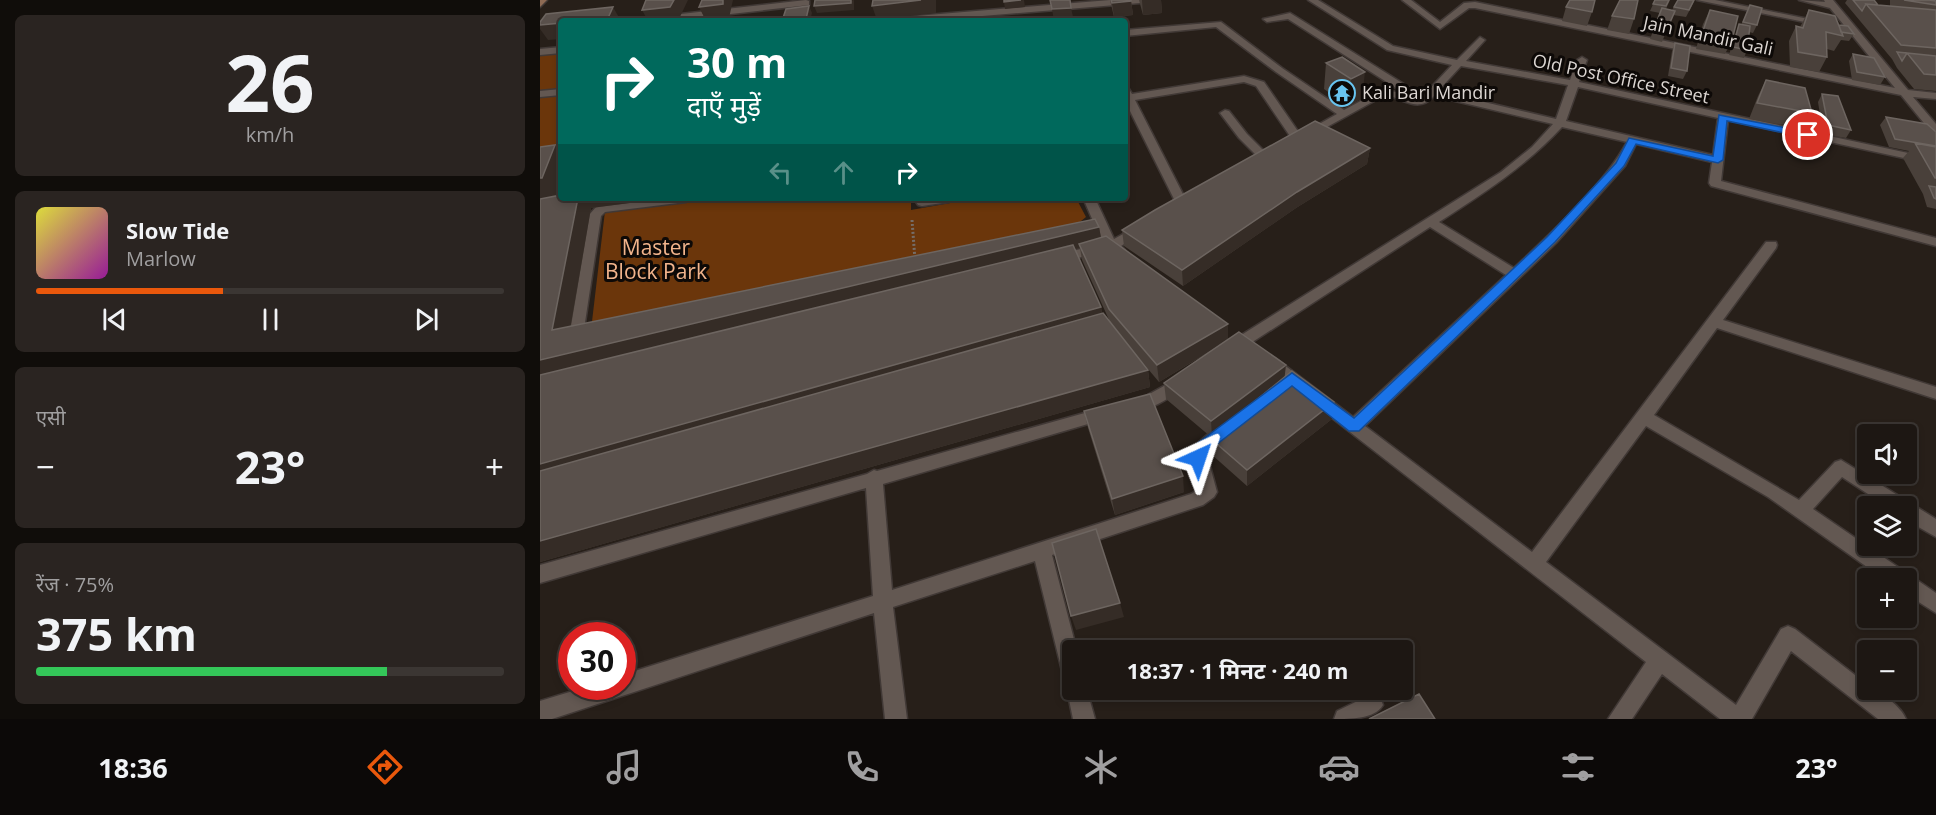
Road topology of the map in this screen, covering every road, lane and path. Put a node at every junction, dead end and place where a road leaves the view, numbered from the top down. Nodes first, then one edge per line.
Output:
1 (543, 0) edge
2 (1140, 0) edge
3 (1311, 0) edge
4 (1406, 0) edge
5 (1701, 0) edge
6 (1803, 0) edge
7 (806, 3) dead end
8 (1830, 3) edge
9 (540, 4) edge
10 (672, 18) edge
11 (927, 18) edge
12 (1267, 19) dead end
13 (1851, 28) junction
14 (1128, 33) edge
15 (1480, 40) dead end
16 (558, 50) edge
17 (540, 52) edge
18 (1582, 60) dead end
19 (1460, 64) junction
20 (1572, 83) junction
21 (558, 92) edge
22 (1905, 93) junction
23 (540, 94) edge
24 (1128, 95) edge
25 (1936, 96) edge
26 (1128, 97) edge
27 (1428, 97) junction
28 (1225, 113) dead end
29 (1344, 114) junction
30 (1723, 117) junction
31 (1560, 123) junction
32 (1936, 131) edge
33 (1632, 140) junction
34 (1265, 159) edge
35 (1718, 160) junction
36 (1936, 162) edge
37 (663, 201) edge
38 (1090, 201) edge
39 (1183, 206) edge
40 (911, 210) dead end
41 (1431, 222) junction
42 (1152, 223) edge
43 (1102, 236) junction
44 (1936, 242) edge
45 (1772, 245) dead end
46 (1130, 259) edge
47 (1042, 262) edge
48 (915, 265) edge
49 (1514, 274) junction
50 (1715, 322) junction
51 (1224, 328) edge
52 (603, 334) edge
53 (1243, 341) junction
54 (1216, 359) edge
55 (1198, 371) edge
56 (1292, 379) junction
57 (1273, 393) edge
58 (1936, 393) edge
59 (1644, 417) junction
60 (1237, 421) edge
61 (1354, 426) junction
62 (874, 477) junction
63 (1885, 496) edge
64 (1801, 510) junction
65 (1917, 517) edge
66 (1936, 530) edge
67 (1042, 550) junction
68 (1534, 564) junction
69 (1884, 568) edge
70 (540, 574) edge
71 (1917, 591) edge
72 (883, 602) junction
73 (1936, 604) edge
74 (1064, 640) edge
75 (1660, 660) junction
76 (636, 681) edge
77 (577, 700) edge
78 (1079, 700) edge
79 (1372, 705) dead end
80 (540, 712) edge
81 (896, 719) edge
82 (1084, 719) edge
83 (1345, 719) edge
84 (1619, 719) edge
85 (1739, 719) edge
86 (1895, 719) edge

1 - 9 main road
2 - 11 street
3 - 19 street, Old Post Office Street
4 - 22 street, Jain Mandir Gali
5 - 13 street
6 - 8 street
7 - 10 street
8 - 13 street
12 - 27 street
13 - 22 street
14 - 29 street
15 - 19 street
16 - 17 street
18 - 20 street
19 - 20 street, Old Post Office Street
19 - 27 street
20 - 30 street, Old Post Office Street
20 - 31 street
21 - 23 street
22 - 25 street, Jain Mandir Gali
22 - 32 street
24 - 29 street
26 - 39 street
27 - 29 street
27 - 31 street
28 - 34 street
30 - 35 street
30 - 36 street, Old Post Office Street
31 - 33 street
31 - 41 street
33 - 35 street
33 - 49 street
35 - 44 street
37 - 52 street
38 - 43 street
40 - 48 path
41 - 49 street
41 - 53 street
42 - 43 street
43 - 46 street
43 - 47 street
45 - 50 street
49 - 61 street
50 - 58 street
50 - 59 street
51 - 53 street
53 - 54 street
53 - 56 street
55 - 62 street
56 - 57 street
56 - 61 street
59 - 64 street
59 - 68 street
60 - 67 street
61 - 68 street
62 - 70 street
62 - 72 street
63 - 64 street
64 - 69 street
65 - 66 street
67 - 72 street
67 - 74 street
68 - 75 street
71 - 73 street
72 - 76 street
72 - 81 street
75 - 84 street
75 - 85 street
77 - 80 street
78 - 82 street
79 - 83 street
85 - 86 street

